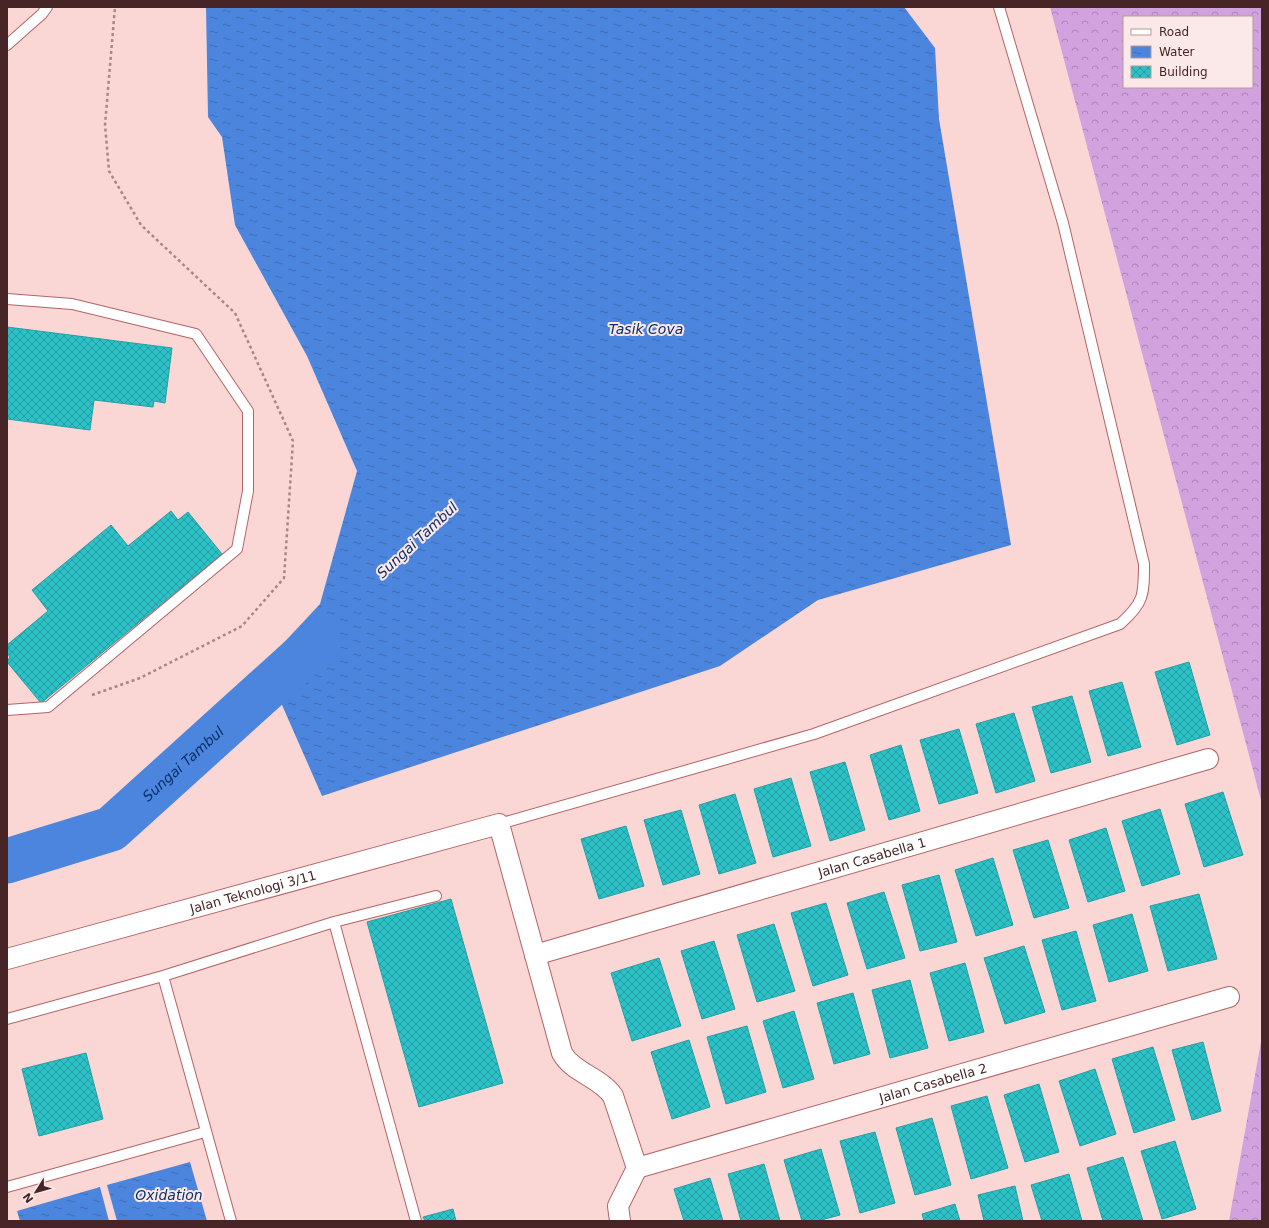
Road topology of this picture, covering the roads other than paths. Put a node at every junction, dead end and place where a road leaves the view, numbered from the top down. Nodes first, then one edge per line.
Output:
1 (47, 7) edge
2 (999, 7) edge
3 (7, 46) edge
4 (7, 299) edge
5 (7, 710) edge
6 (1208, 758) dead end
7 (499, 824) junction
8 (436, 896) dead end
9 (334, 922) junction
10 (535, 955) junction
11 (7, 959) edge
12 (163, 976) junction
13 (1228, 997) dead end
14 (7, 1019) edge
15 (205, 1132) junction
16 (636, 1168) junction
17 (7, 1187) edge
18 (231, 1221) edge
19 (416, 1221) edge
20 (620, 1221) edge

1 - 3 lane
2 - 7 lane
4 - 5 lane
6 - 10 street, Jalan Casabella 1
7 - 10 street
7 - 11 street, Jalan Teknologi 3/11
8 - 9 lane
9 - 12 lane
9 - 19 lane
10 - 16 street
12 - 14 lane
12 - 15 lane
13 - 16 street, Jalan Casabella 2
15 - 17 lane
15 - 18 lane
16 - 20 street

